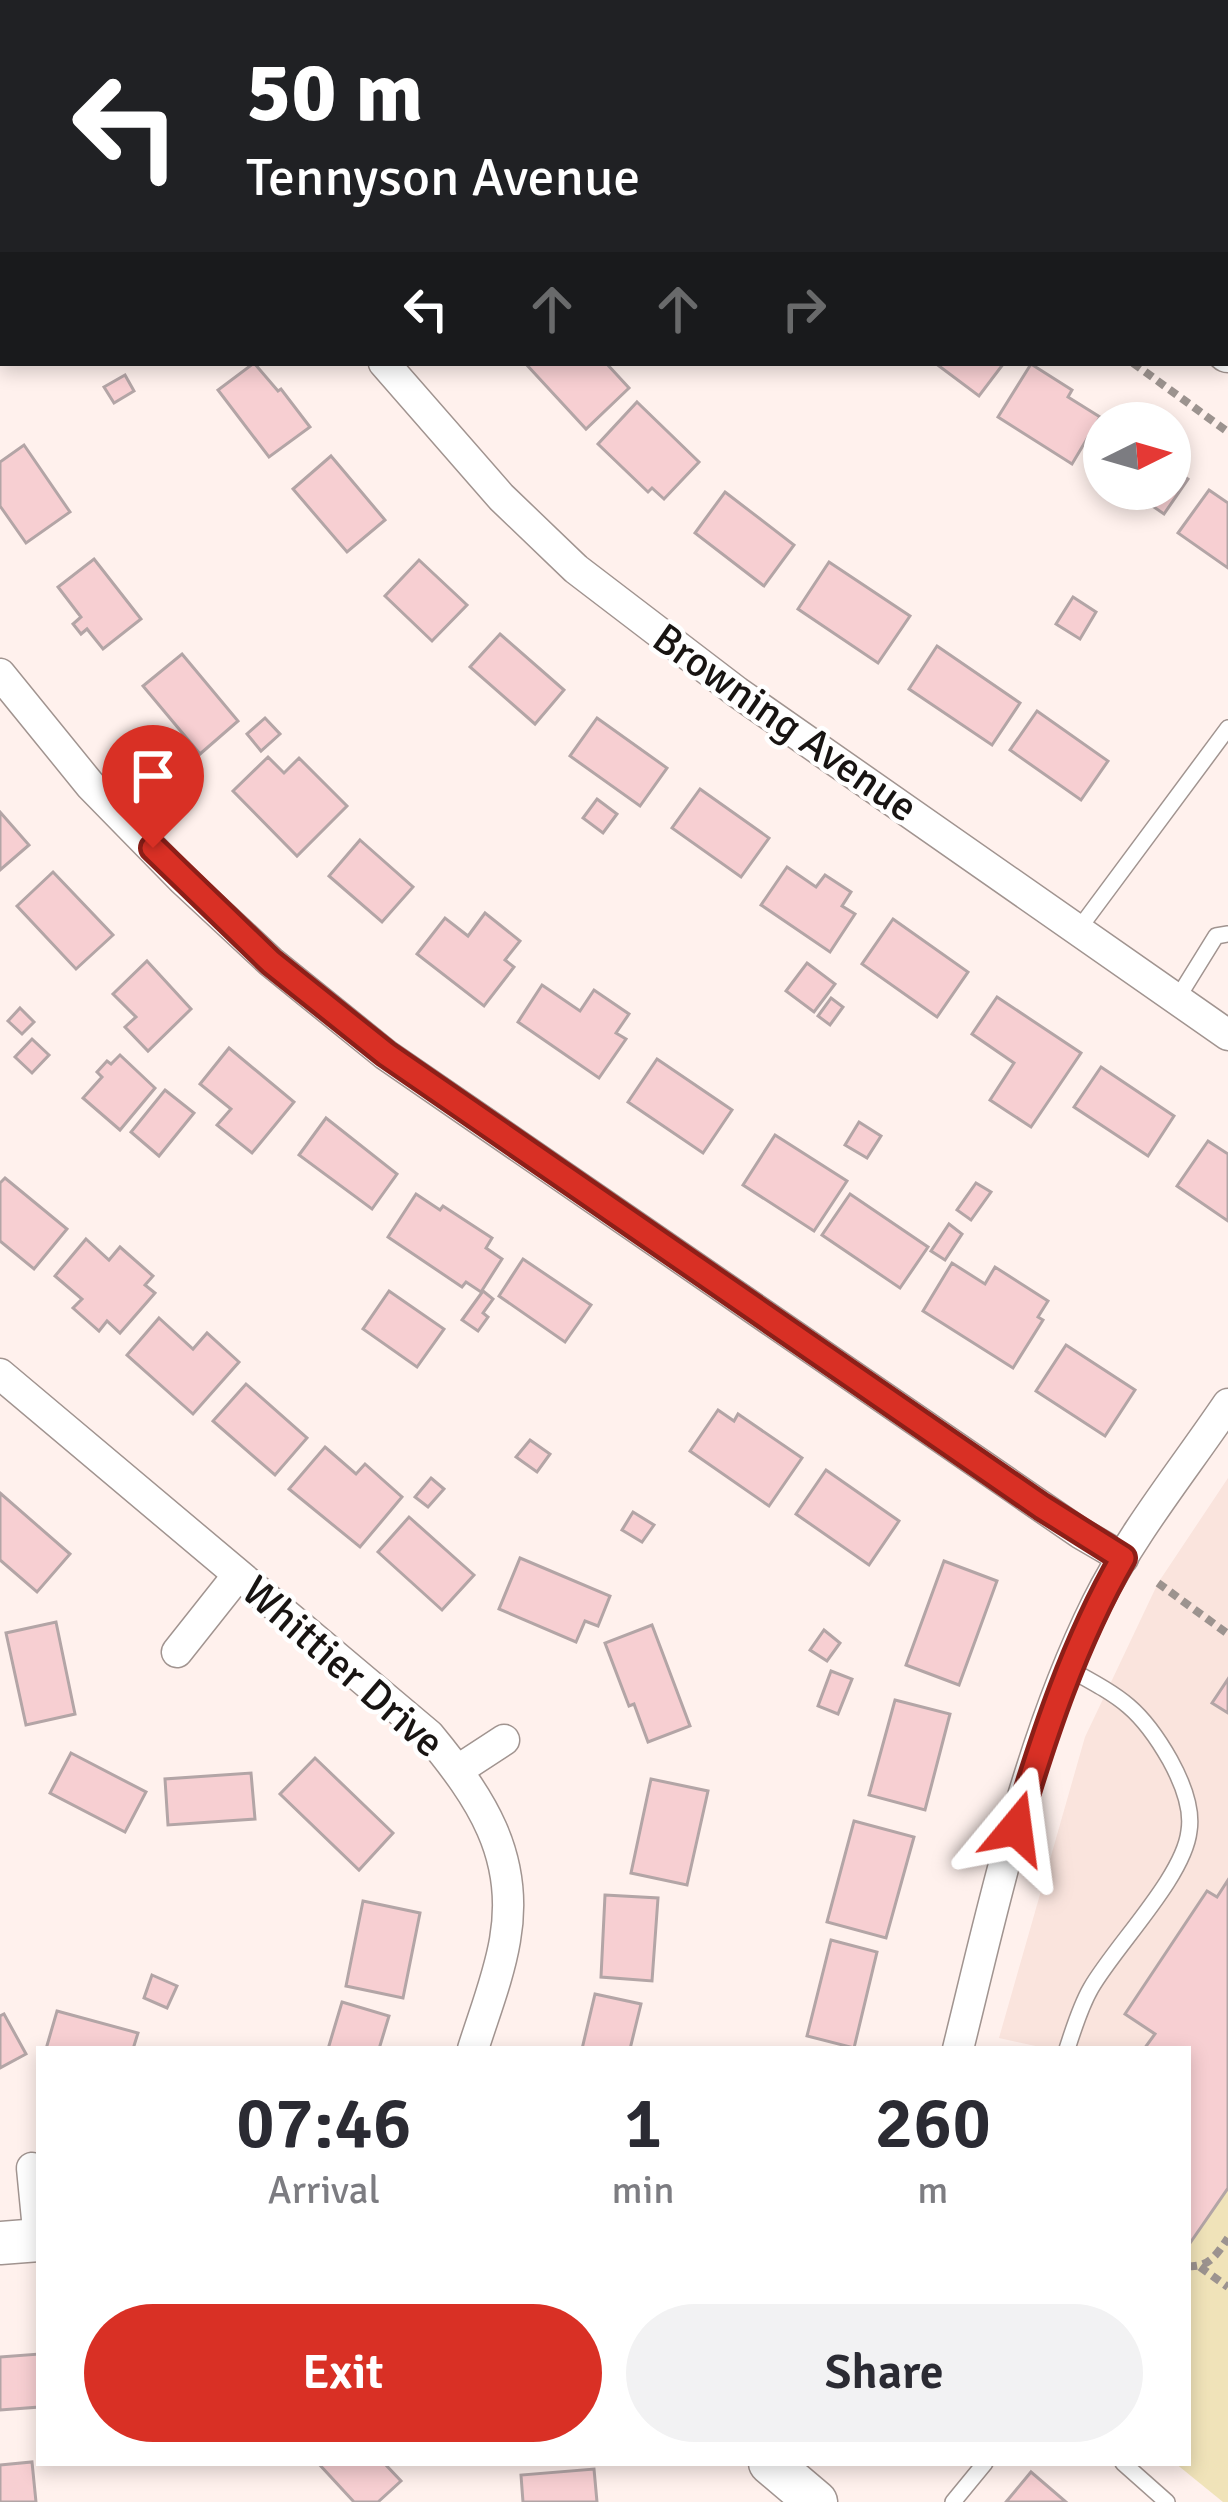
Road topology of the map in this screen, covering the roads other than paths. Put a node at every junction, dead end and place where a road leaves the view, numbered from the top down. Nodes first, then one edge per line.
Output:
1 (387, 366) edge
2 (0, 674) edge
3 (1228, 728) edge
4 (1078, 929) junction
5 (1228, 934) edge
6 (1177, 999) junction
7 (1228, 1034) edge
8 (0, 1374) edge
9 (1228, 1404) edge
10 (1123, 1558) junction
11 (238, 1575) junction
12 (177, 1652) dead end
13 (1069, 1669) junction
14 (504, 1740) dead end
15 (458, 1770) junction
16 (474, 2046) edge
17 (959, 2046) edge
18 (1068, 2046) edge
19 (32, 2168) dead end
20 (36, 2209) edge
21 (36, 2240) edge
22 (0, 2243) edge
23 (774, 2466) edge
24 (983, 2466) edge
25 (1126, 2466) edge
26 (1165, 2501) edge
27 (816, 2502) edge
28 (953, 2502) edge

1 - 4 street, Browning Avenue
2 - 10 street
3 - 4 lane
4 - 6 street, Browning Avenue
5 - 6 lane
6 - 7 street, Browning Avenue
8 - 11 street, Whittier Drive
9 - 10 street
10 - 13 street
11 - 12 street
11 - 15 street, Whittier Drive
13 - 17 street
13 - 18 lane
14 - 15 street
15 - 16 street, Whittier Drive
19 - 20 street
21 - 22 main road
23 - 27 main road
24 - 28 lane
25 - 26 lane

